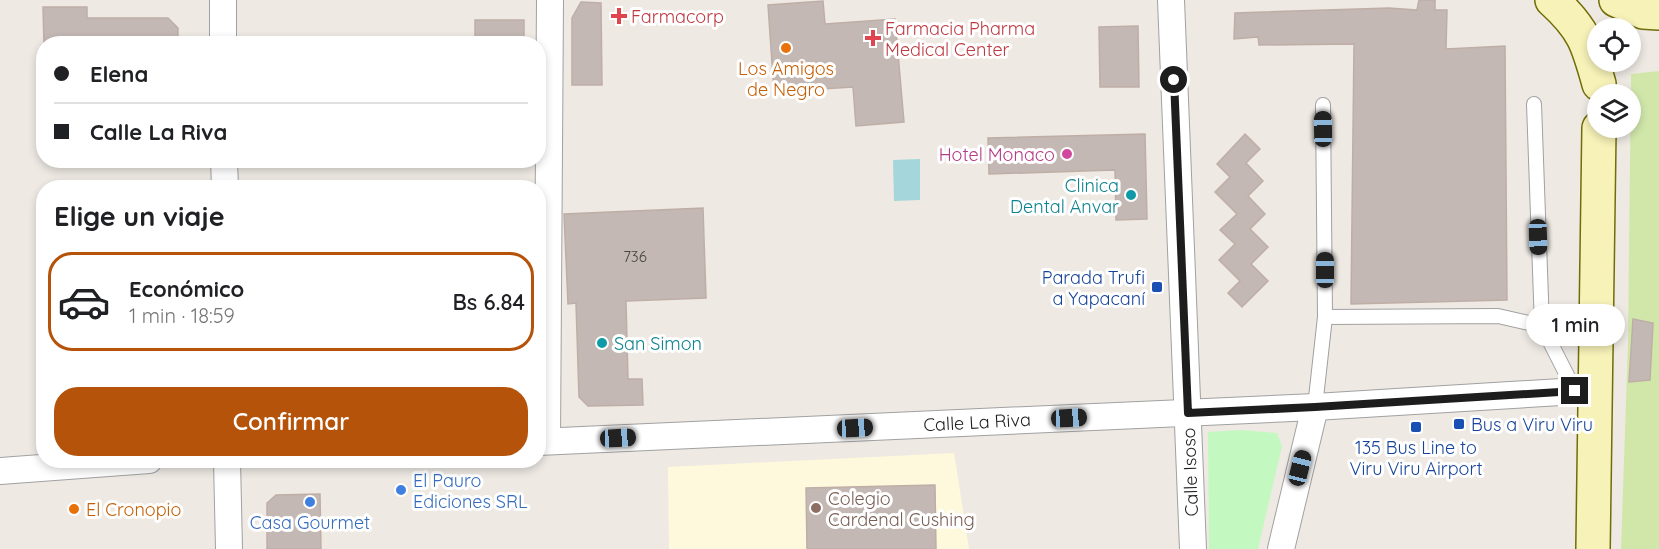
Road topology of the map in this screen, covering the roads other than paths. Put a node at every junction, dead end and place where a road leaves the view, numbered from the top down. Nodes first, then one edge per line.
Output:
1 (223, 0) edge
2 (550, 0) edge
3 (1171, 0) edge
4 (1552, 0) edge
5 (1602, 0) edge
6 (1616, 0) edge
7 (1659, 14) edge
8 (1602, 18) edge
9 (223, 36) edge
10 (1600, 80) edge
11 (1534, 104) dead end
12 (1323, 105) dead end
13 (1598, 138) edge
14 (546, 253) edge
15 (1325, 317) junction
16 (1542, 326) junction
17 (1585, 390) junction
18 (1315, 407) junction
19 (1188, 413) junction
20 (546, 442) edge
21 (41, 468) edge
22 (227, 468) edge
23 (0, 471) edge
24 (229, 549) edge
25 (1193, 549) edge
26 (1281, 549) edge
27 (1593, 549) edge

1 - 9 street
2 - 14 street
3 - 19 street, Calle Isoso
4 - 10 main road
5 - 8 main road
6 - 7 main road
11 - 16 lane
12 - 15 lane
13 - 17 main road
15 - 16 lane
15 - 18 lane
16 - 17 lane
17 - 18 street, Calle La Riva
17 - 27 main road
18 - 19 street, Calle La Riva
18 - 26 street
19 - 20 street, Calle La Riva
19 - 25 street, Calle Isoso
21 - 23 street
22 - 24 street

